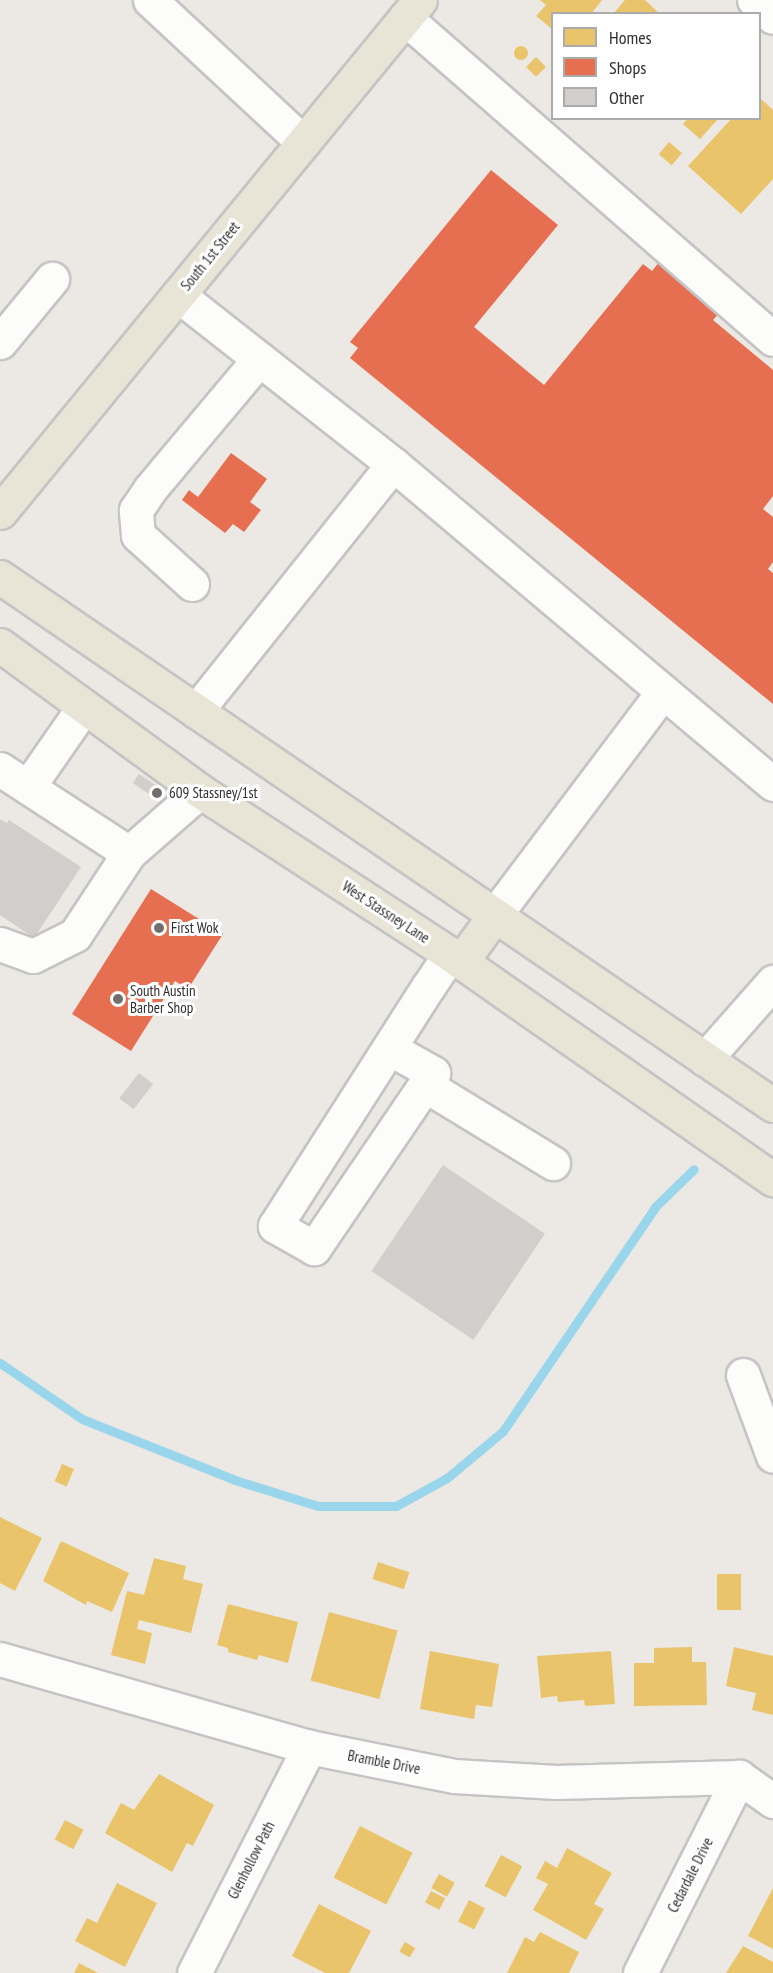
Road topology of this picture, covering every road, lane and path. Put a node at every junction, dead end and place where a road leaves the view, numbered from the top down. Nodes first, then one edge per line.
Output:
1 (150, 0) edge
2 (754, 0) edge
3 (413, 9) edge
4 (773, 17) edge
5 (303, 142) junction
6 (52, 279) dead end
7 (178, 295) junction
8 (4, 335) edge
9 (773, 339) edge
10 (259, 359) junction
11 (393, 464) junction
12 (0, 512) edge
13 (0, 577) edge
14 (192, 584) dead end
15 (0, 645) edge
16 (663, 692) junction
17 (83, 708) junction
18 (196, 711) junction
19 (0, 769) edge
20 (773, 784) edge
21 (28, 787) junction
22 (200, 791) junction
23 (129, 853) junction
24 (494, 916) junction
25 (0, 944) edge
26 (456, 958) junction
27 (773, 982) edge
28 (389, 1048) junction
29 (705, 1059) junction
30 (425, 1085) junction
31 (773, 1105) edge
32 (553, 1163) dead end
33 (773, 1179) edge
34 (743, 1375) dead end
35 (773, 1456) edge
36 (0, 1659) edge
37 (309, 1747) junction
38 (739, 1777) junction
39 (773, 1801) edge
40 (194, 1973) edge
41 (640, 1973) edge

1 - 5 street
2 - 4 street
3 - 5 main road, South 1st Street
3 - 9 street
5 - 7 main road, South 1st Street
6 - 8 street
7 - 10 street
7 - 12 main road, South 1st Street
10 - 11 street
10 - 14 street
11 - 16 street
11 - 18 street
13 - 18 main road
15 - 17 main road, West Stassney Lane
16 - 20 street
16 - 24 street
17 - 21 street
17 - 22 main road, West Stassney Lane
18 - 24 main road
19 - 21 street
21 - 23 street
22 - 23 street
22 - 26 main road, West Stassney Lane
23 - 25 street
24 - 26 main road
24 - 29 main road
26 - 28 street
26 - 33 main road, West Stassney Lane
27 - 29 street
28 - 30 street
28 - 30 street
29 - 31 main road
30 - 32 street
34 - 35 street
36 - 37 street, Bramble Drive
37 - 38 street, Bramble Drive
37 - 40 street, Glenhollow Path
38 - 39 street
38 - 41 street, Cedardale Drive

